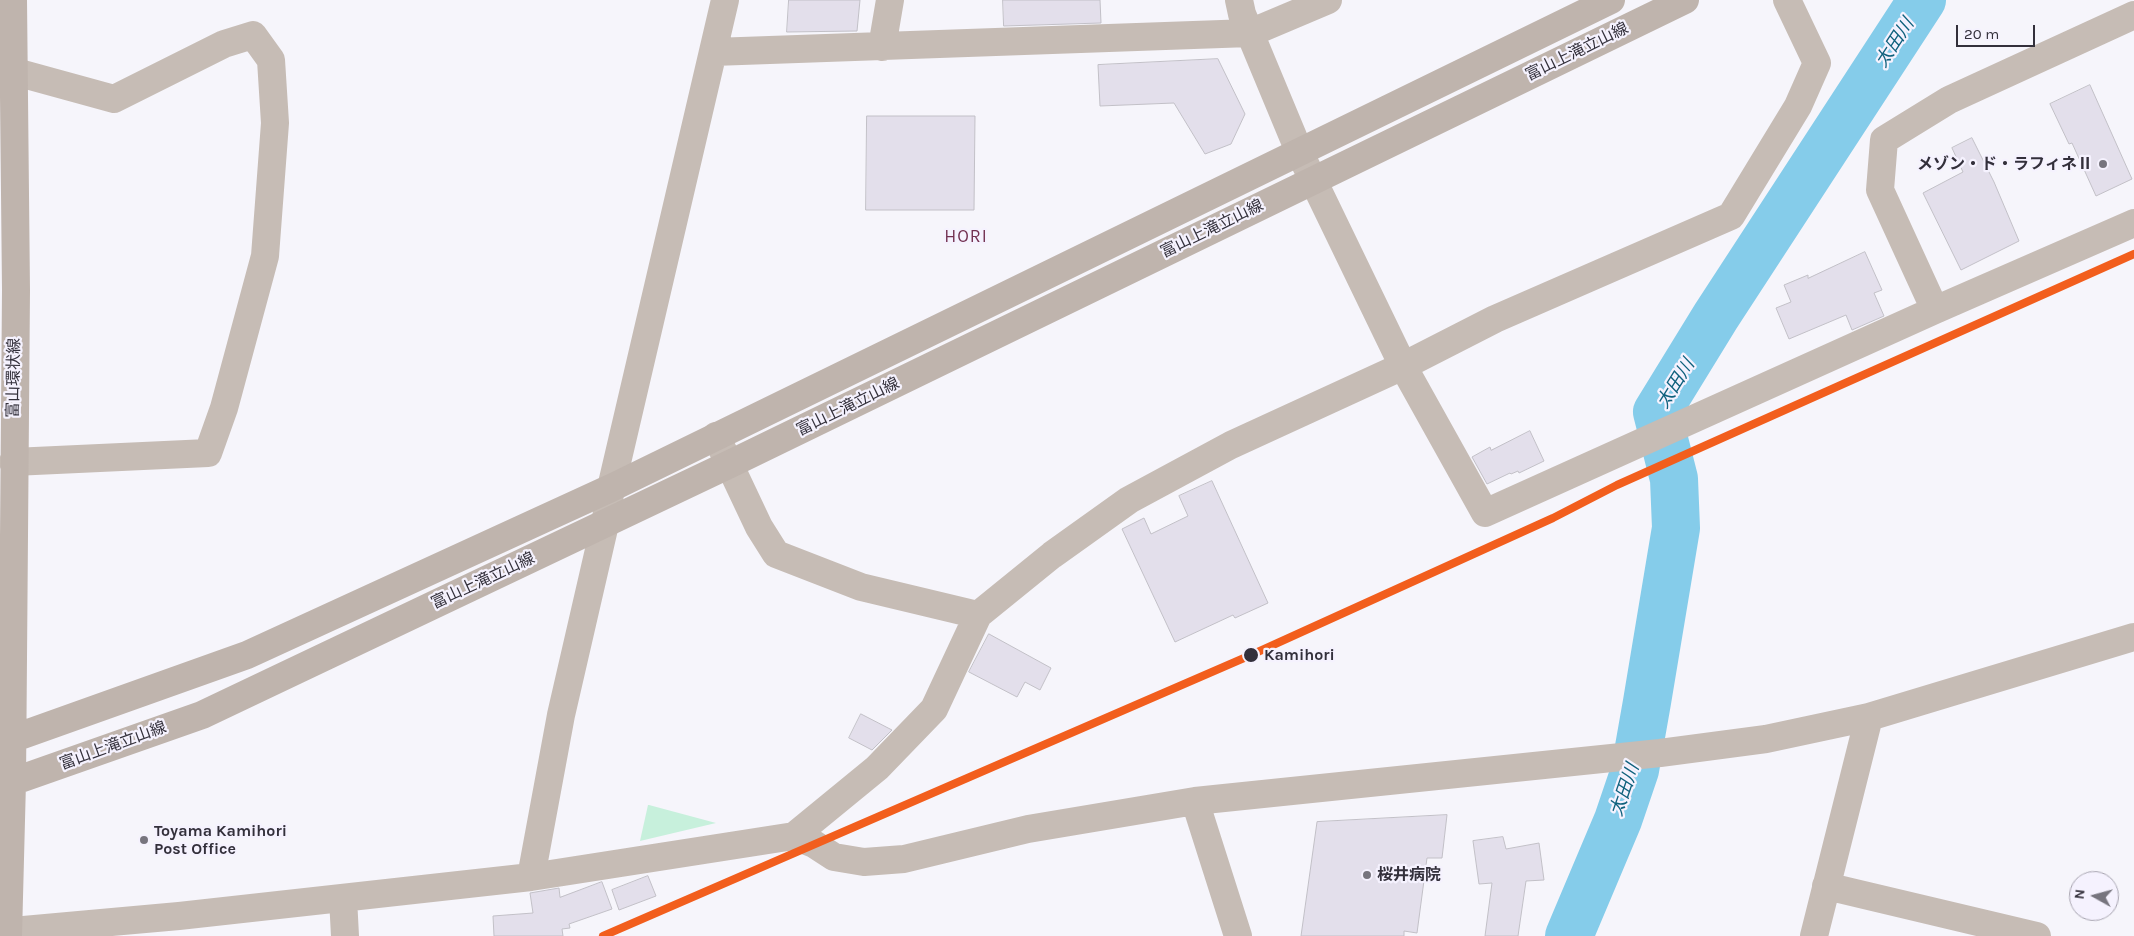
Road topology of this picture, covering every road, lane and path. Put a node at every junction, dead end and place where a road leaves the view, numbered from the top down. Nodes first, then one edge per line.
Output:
1 (13, 0) edge
2 (725, 0) edge
3 (890, 0) edge
4 (1239, 0) edge
5 (1328, 0) edge
6 (1611, 0) edge
7 (1685, 0) edge
8 (1787, 0) edge
9 (2134, 15) edge
10 (1250, 34) junction
11 (882, 47) junction
12 (714, 52) junction
13 (12, 71) junction
14 (1300, 151) junction
15 (1314, 180) junction
16 (2134, 223) edge
17 (8, 289) edge
18 (1935, 310) junction
19 (1403, 366) junction
20 (716, 436) junction
21 (13, 462) junction
22 (730, 464) junction
23 (611, 488) junction
24 (605, 524) junction
25 (978, 615) junction
26 (2134, 637) edge
27 (1868, 717) junction
28 (6, 741) edge
29 (6, 784) edge
30 (1195, 801) junction
31 (794, 836) junction
32 (531, 877) junction
33 (1826, 886) junction
34 (342, 898) junction
35 (6, 933) edge
36 (2028, 935) edge
37 (345, 936) edge
38 (1238, 936) edge
39 (1814, 936) edge

1 - 13 main road, 富山環状線
2 - 12 street
3 - 11 street
4 - 10 street
5 - 10 street
6 - 14 main road, 富山上滝立山線
7 - 15 main road, 富山上滝立山線
8 - 19 street
9 - 18 street
10 - 11 street
10 - 14 street
11 - 12 street
12 - 23 street
13 - 17 main road, 富山環状線
13 - 21 street
14 - 15 street
14 - 20 main road, 富山上滝立山線
15 - 19 street
15 - 22 main road, 富山上滝立山線
16 - 18 street
17 - 21 main road, 富山環状線
18 - 19 street
19 - 25 street
20 - 22 street
20 - 23 main road, 富山上滝立山線
21 - 28 main road, 富山環状線
22 - 24 main road, 富山上滝立山線
22 - 25 street
23 - 24 street
23 - 28 main road, 富山上滝立山線
24 - 29 main road, 富山上滝立山線
24 - 32 street
25 - 31 street
26 - 27 street
27 - 30 street
27 - 33 street
28 - 29 main road, 富山環状線
29 - 35 main road, 富山環状線
30 - 31 street
30 - 38 street
31 - 32 street
32 - 34 street
33 - 36 street
33 - 39 street
34 - 35 street
34 - 37 street

